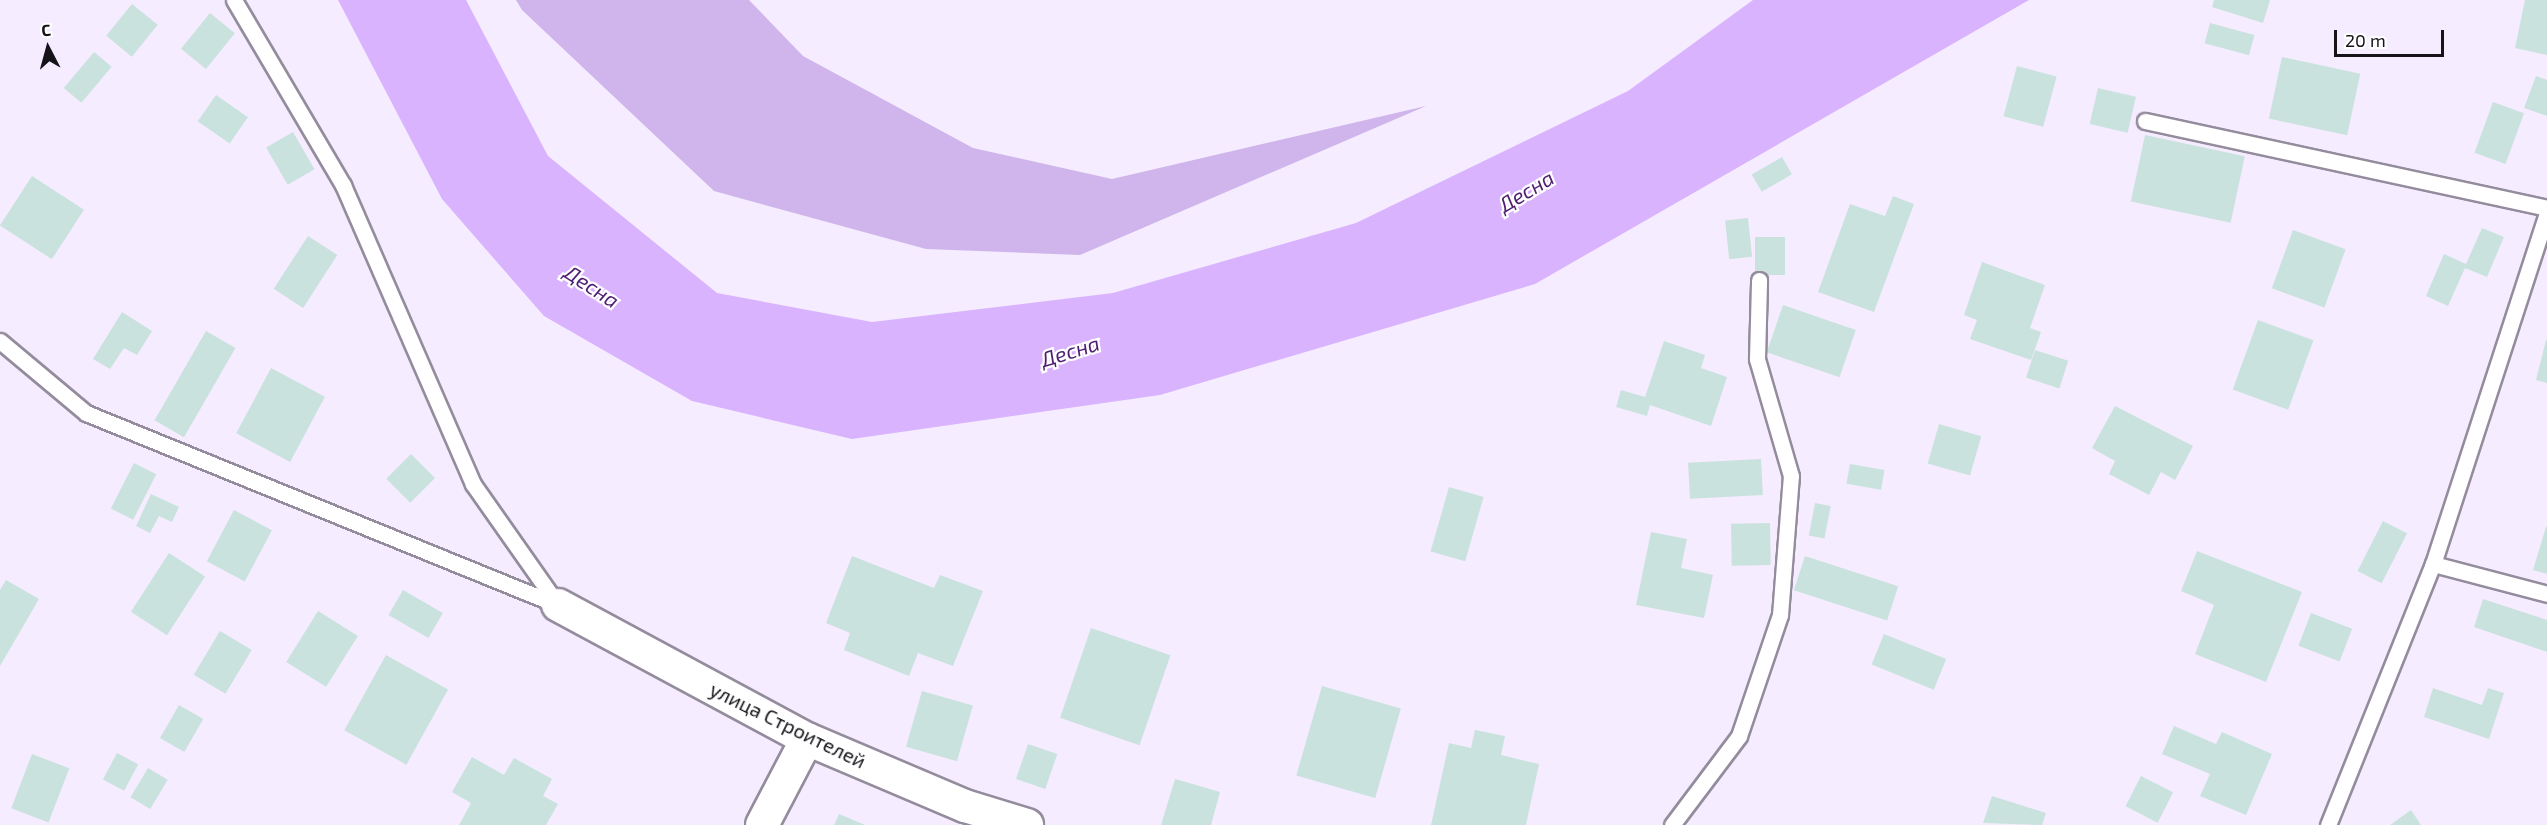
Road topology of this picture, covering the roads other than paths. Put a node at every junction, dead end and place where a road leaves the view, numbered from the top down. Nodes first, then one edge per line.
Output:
1 (234, 0) edge
2 (2145, 121) dead end
3 (2547, 210) edge
4 (2542, 241) edge
5 (1760, 280) dead end
6 (0, 341) edge
7 (2433, 564) junction
8 (2547, 594) edge
9 (558, 605) junction
10 (807, 739) junction
11 (762, 825) edge
12 (1027, 825) edge
13 (1672, 825) edge
14 (2328, 825) edge

1 - 9 lane
2 - 3 lane
3 - 4 lane
4 - 7 lane
5 - 13 lane
6 - 9 lane
7 - 8 lane
7 - 14 lane
9 - 10 street, улица Строителей
10 - 11 street
10 - 12 street, улица Строителей

